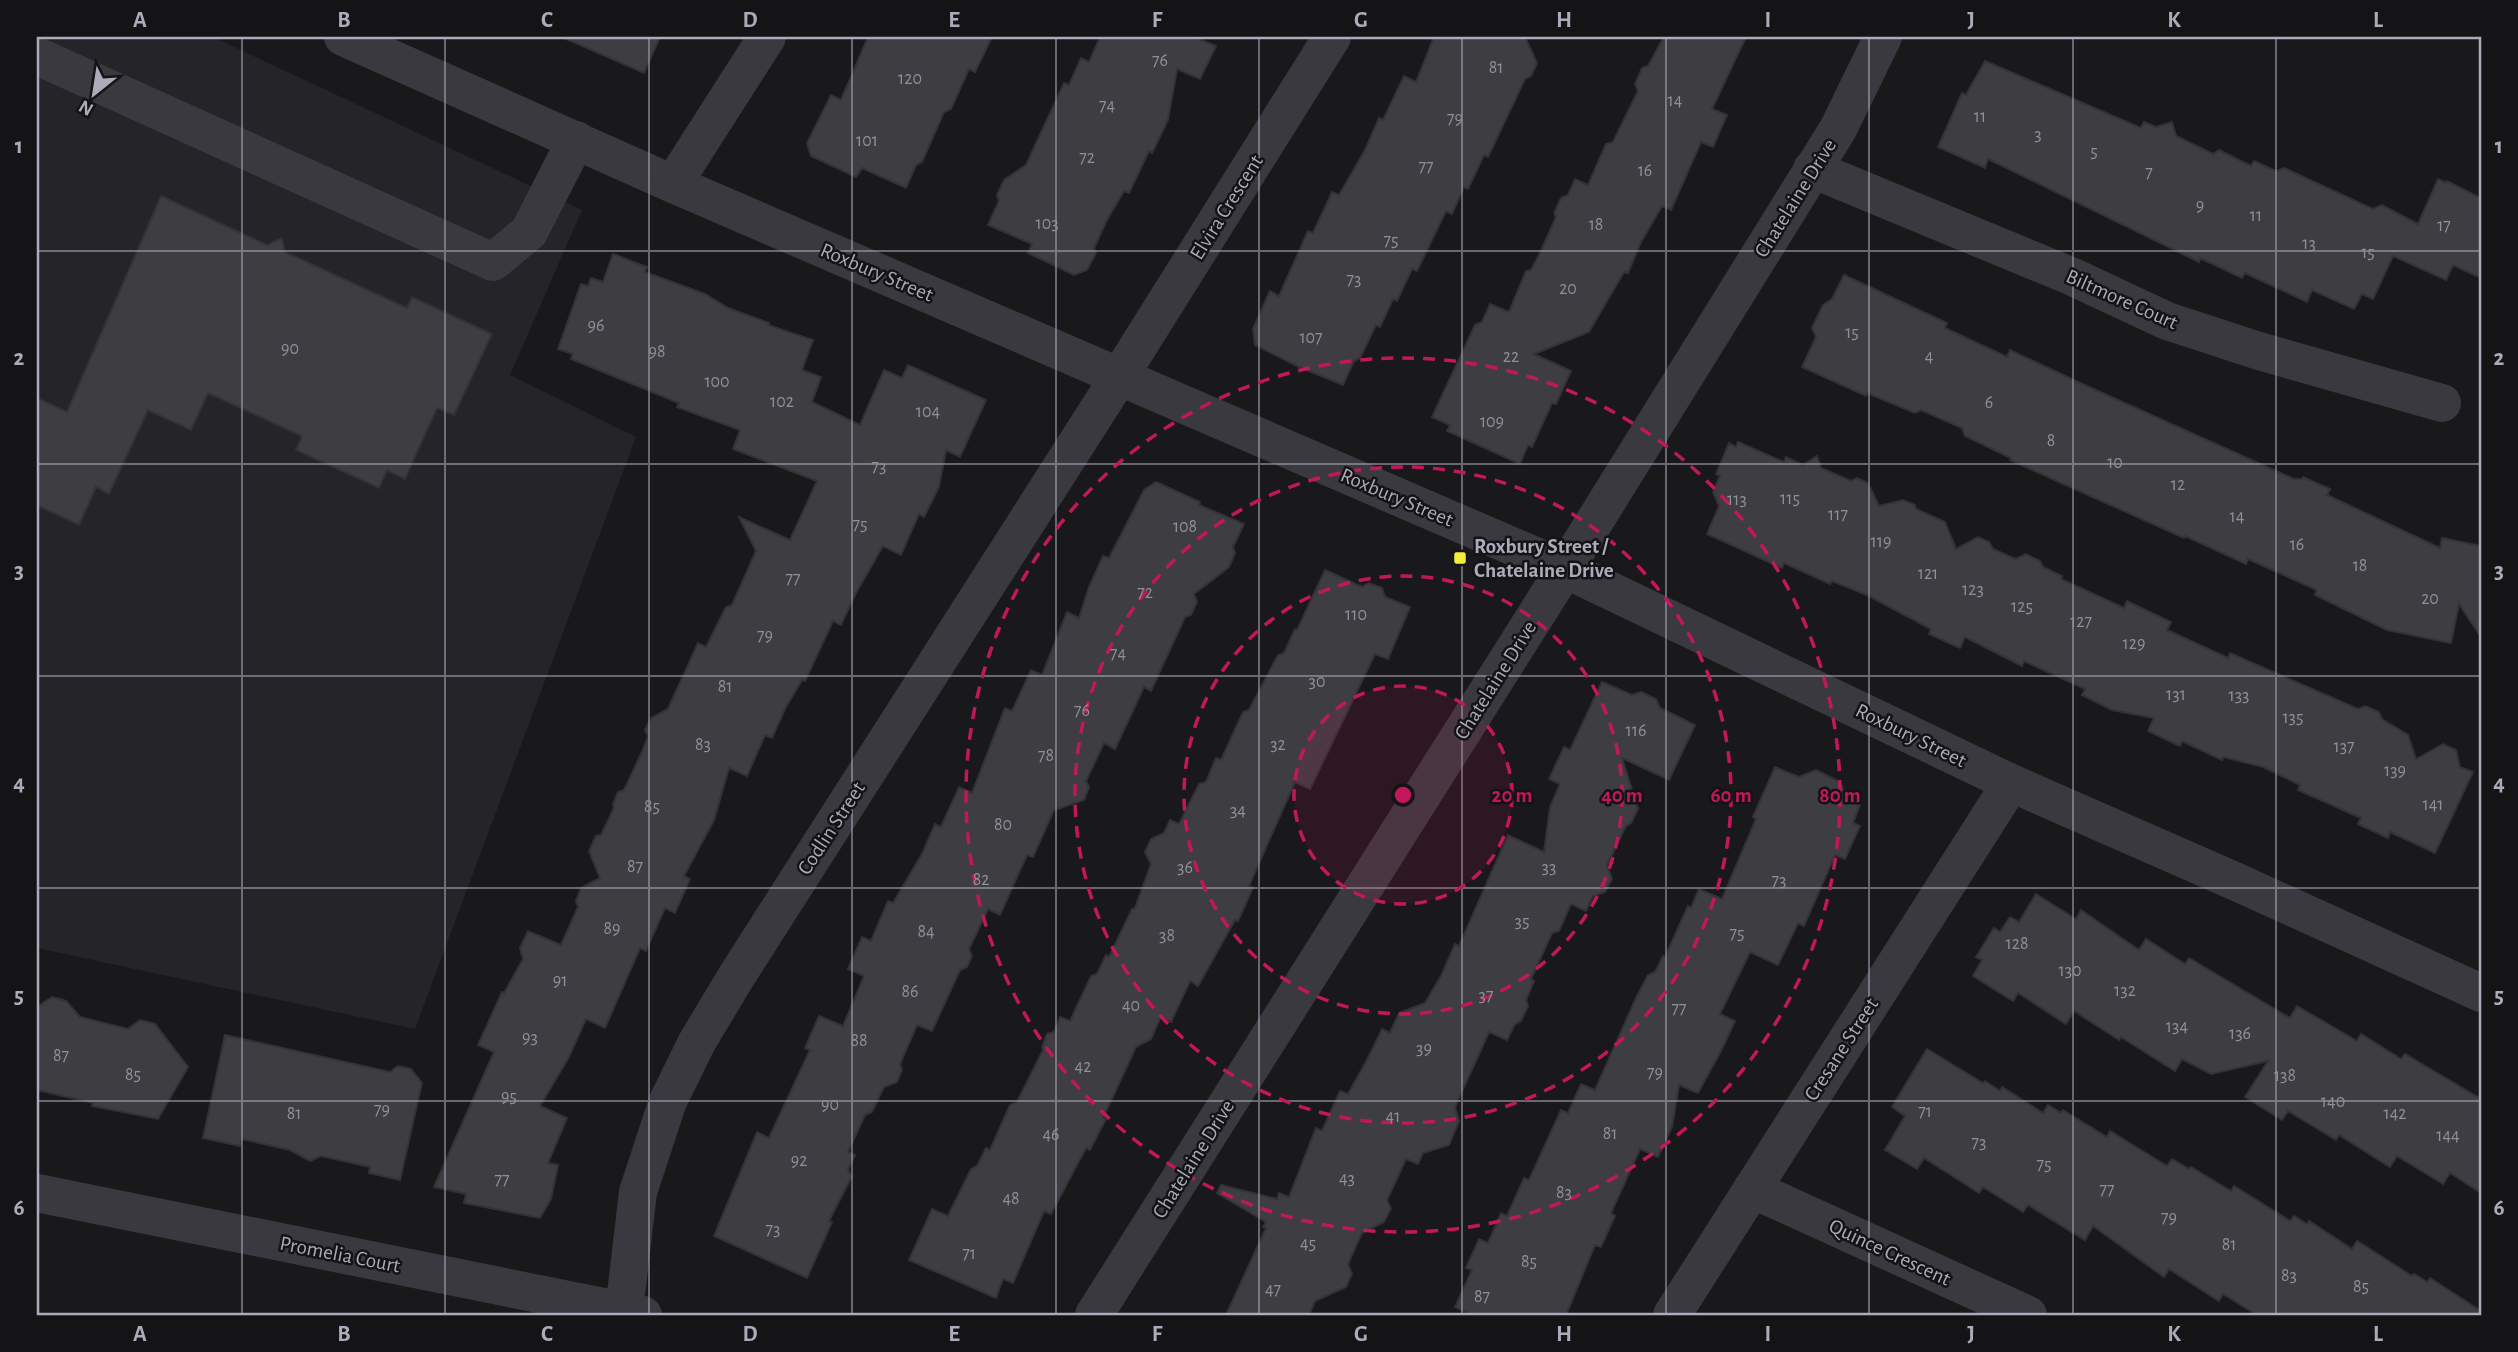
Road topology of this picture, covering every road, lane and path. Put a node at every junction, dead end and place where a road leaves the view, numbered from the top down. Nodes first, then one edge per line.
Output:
1 (343, 37) edge
2 (767, 37) edge
3 (1332, 37) edge
4 (1883, 37) edge
5 (37, 57) edge
6 (576, 141) junction
7 (1812, 169) junction
8 (673, 184) junction
9 (1119, 377) junction
10 (2442, 403) dead end
11 (1565, 569) junction
12 (2011, 783) junction
13 (2481, 993) edge
14 (1752, 1189) junction
15 (37, 1193) edge
16 (633, 1313) edge
17 (1094, 1315) edge
18 (1672, 1315) edge
19 (2028, 1315) edge

1 - 6 street, Roxbury Street
2 - 8 street
3 - 9 street, Elvira Crescent
4 - 7 street, Chatelaine Drive
5 - 6 street
6 - 8 street, Roxbury Street
7 - 10 street, Biltmore Court
7 - 11 street, Chatelaine Drive
8 - 9 street, Roxbury Street
9 - 11 street, Roxbury Street
9 - 16 street, Codlin Street
11 - 12 street, Roxbury Street
11 - 17 street, Chatelaine Drive
12 - 13 street, Roxbury Street
12 - 14 street, Cresane Street
14 - 18 street, Cresane Street
14 - 19 street, Quince Crescent
15 - 16 street, Promelia Court

